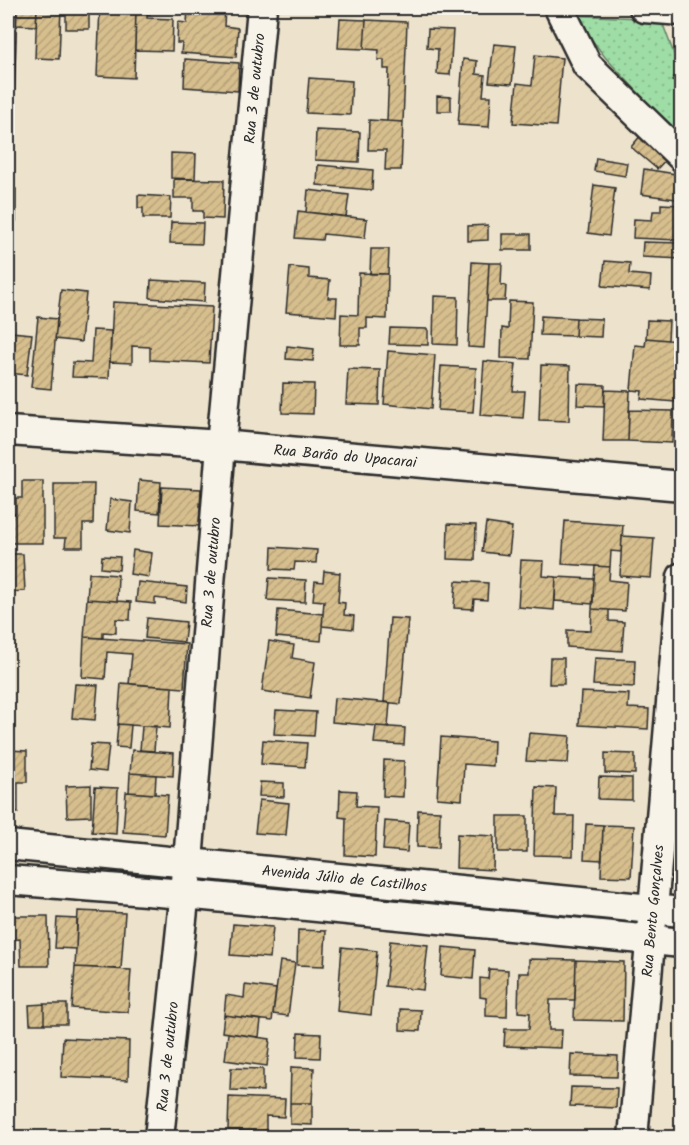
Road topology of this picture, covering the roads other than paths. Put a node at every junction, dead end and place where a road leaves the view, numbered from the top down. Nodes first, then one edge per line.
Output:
1 (262, 8) edge
2 (559, 8) edge
3 (644, 8) edge
4 (681, 11) edge
5 (681, 157) edge
6 (8, 431) edge
7 (221, 446) junction
8 (681, 486) edge
9 (681, 576) edge
10 (8, 845) edge
11 (188, 862) junction
12 (330, 877) junction
13 (8, 880) edge
14 (184, 894) junction
15 (525, 896) junction
16 (327, 908) junction
17 (652, 909) junction
18 (681, 912) edge
19 (521, 927) junction
20 (650, 940) junction
21 (681, 943) edge
22 (159, 1137) edge
23 (633, 1137) edge

1 - 7 street, Rua 3 de outubro
2 - 5 street
3 - 4 street
6 - 7 street, Rua Barão do Upacarai
7 - 8 street, Rua Barão do Upacarai
7 - 11 street, Rua 3 de outubro
9 - 17 street, Rua Bento Gonçalves
10 - 11 street, Avenida Júlio de Castilhos
11 - 12 street, Avenida Júlio de Castilhos
11 - 14 street, Rua 3 de outubro
12 - 15 street, Avenida Júlio de Castilhos
12 - 16 street
13 - 14 street, Avenida Júlio de Castilhos
14 - 16 street, Avenida Júlio de Castilhos
14 - 22 street, Rua 3 de outubro
15 - 17 street, Avenida Júlio de Castilhos
15 - 19 street
16 - 19 street, Avenida Júlio de Castilhos
17 - 18 street, Avenida Júlio de Castilhos
17 - 20 street, Rua Bento Gonçalves
19 - 20 street, Avenida Júlio de Castilhos
20 - 21 street, Avenida Júlio de Castilhos
20 - 23 street, Rua Bento Gonçalves

